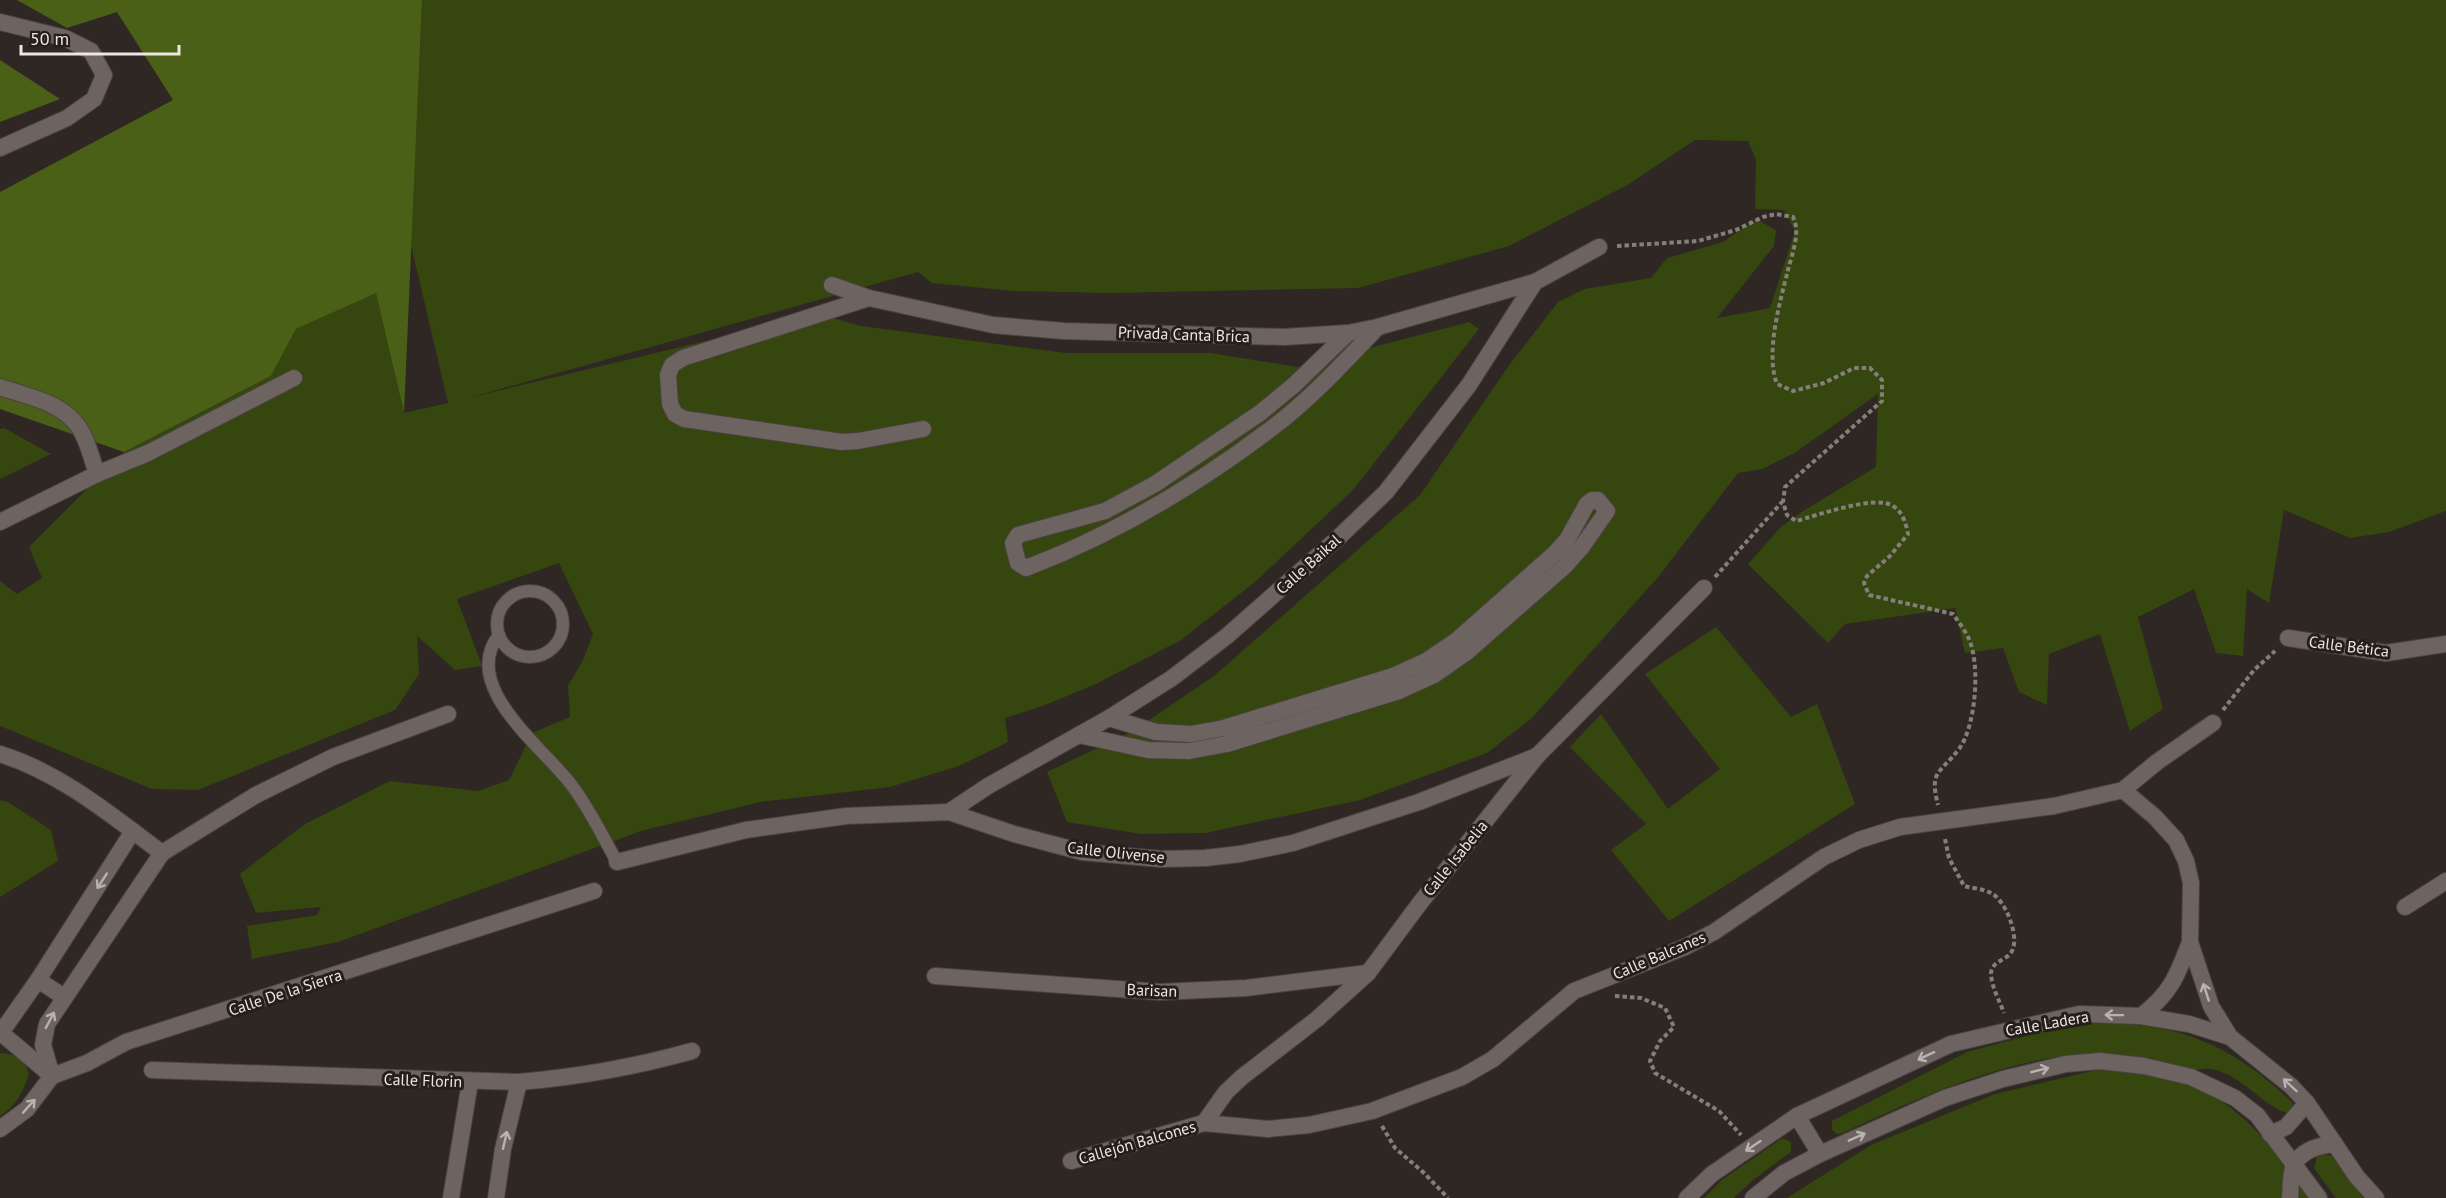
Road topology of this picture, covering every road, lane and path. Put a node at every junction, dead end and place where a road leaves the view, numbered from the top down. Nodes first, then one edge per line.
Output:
1 (0, 22) edge
2 (0, 148) edge
3 (1599, 247) joint
4 (1535, 282) junction
5 (832, 285) dead end
6 (869, 298) junction
7 (1378, 327) junction
8 (1348, 333) junction
9 (294, 378) dead end
10 (0, 387) edge
11 (923, 429) dead end
12 (97, 474) junction
13 (1783, 502) junction
14 (0, 522) edge
15 (1704, 588) joint
16 (499, 635) junction
17 (2288, 638) joint
18 (2446, 644) edge
19 (448, 714) dead end
20 (1109, 718) junction
21 (2213, 723) joint
22 (1079, 735) junction
23 (0, 753) edge
24 (1537, 756) junction
25 (2122, 790) junction
26 (949, 812) junction
27 (1941, 820) junction
28 (133, 831) junction
29 (162, 853) junction
30 (617, 862) joint
31 (2446, 881) edge
32 (594, 891) dead end
33 (2405, 907) dead end
34 (2190, 942) junction
35 (1368, 973) junction
36 (935, 976) dead end
37 (38, 980) junction
38 (1606, 995) dead end
39 (64, 997) junction
40 (2141, 1016) junction
41 (2010, 1028) junction
42 (1, 1033) edge
43 (2230, 1037) junction
44 (692, 1051) dead end
45 (152, 1070) dead end
46 (52, 1076) junction
47 (470, 1082) junction
48 (519, 1082) junction
49 (2307, 1103) junction
50 (1372, 1111) junction
51 (1797, 1116) junction
52 (1204, 1122) junction
53 (0, 1130) edge
54 (2270, 1134) junction
55 (2335, 1144) junction
56 (1751, 1147) junction
57 (1820, 1154) junction
58 (1071, 1161) dead end
59 (2294, 1166) junction
60 (451, 1198) edge
61 (496, 1198) edge
62 (1448, 1198) edge
63 (1687, 1198) edge
64 (1753, 1198) edge
65 (2290, 1198) edge
66 (2319, 1198) edge
67 (2376, 1198) edge

1 - 2 street
3 - 4 street, Calle Baikal
3 - 13 path
4 - 7 street, Privada Canta Brica
4 - 20 street, Calle Baikal
5 - 6 street, Privada Canta Brica
6 - 8 street, Privada Canta Brica
6 - 11 street
7 - 8 street, Privada Canta Brica
7 - 8 street
9 - 12 street
10 - 12 street
12 - 14 street
13 - 15 path
13 - 27 path
15 - 24 street, Calle Isabelia
16 - 16 lane
16 - 30 lane
17 - 18 street, Calle Bética
17 - 21 path
19 - 29 street
20 - 22 street, Calle Baikal
20 - 22 street
21 - 25 street
22 - 26 street, Calle Baikal
23 - 28 street
24 - 26 street, Calle Olivense
24 - 35 street, Calle Isabelia
25 - 27 street, Calle Balcanes
25 - 34 street
26 - 30 street, Calle Olivense
27 - 41 path
27 - 50 street, Calle Balcanes
28 - 29 street
28 -> 37 street
29 - 39 street
31 - 33 street
32 - 46 street, Calle De la Sierra
34 - 40 street
43 -> 34 street
35 - 36 street, Barisan
35 - 52 street, Calle Isabelia
37 - 39 street
37 - 42 street
38 - 56 path
46 -> 39 street
40 -> 41 street, Calle Ladera
40 - 43 street, Calle Ladera
41 -> 51 street, Calle Ladera
42 - 46 street
49 -> 43 street, Calle Ladera
44 - 48 street, Calle Florin
45 - 47 street, Calle Florin
53 -> 46 street
47 - 48 street, Calle Florin
47 - 60 street
61 -> 48 street
49 - 54 street
49 - 55 street, Calle Ladera
50 - 52 street, Calle Balcanes
50 - 62 path
51 -> 56 street, Calle Ladera
51 - 57 street
52 - 58 street, Callejón Balcones
57 -> 54 street
54 - 59 street
55 - 59 street
55 - 67 street, Calle Ladera
56 - 63 street, Calle Ladera
57 - 64 street
59 - 65 street
59 - 66 street

